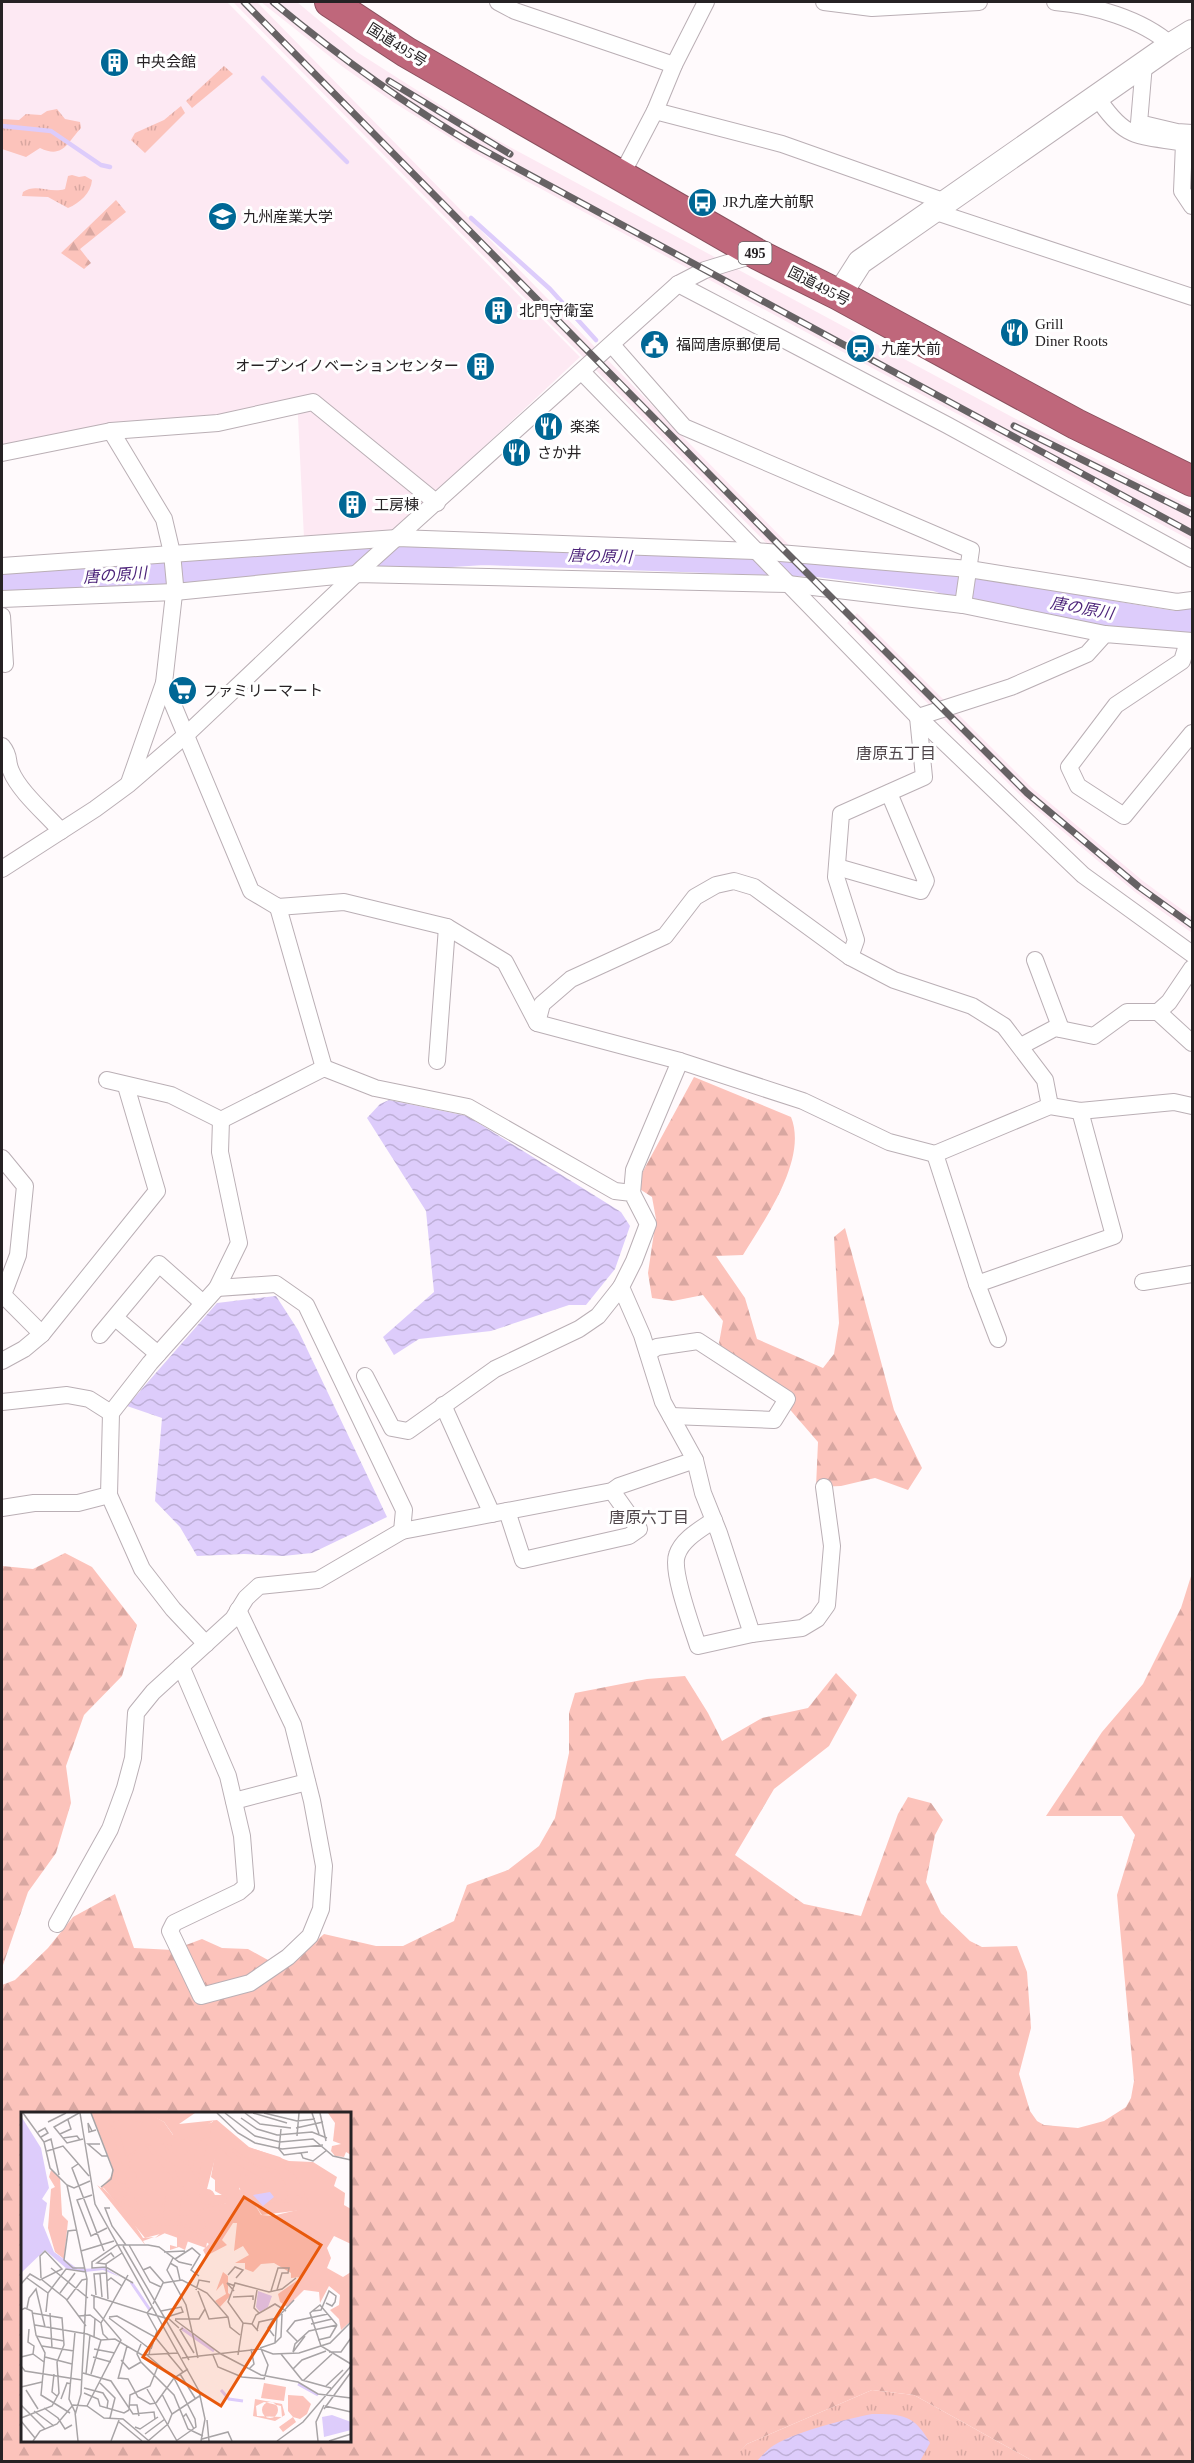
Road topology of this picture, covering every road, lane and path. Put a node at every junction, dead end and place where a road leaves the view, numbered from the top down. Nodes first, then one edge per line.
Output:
1 (330, 2) edge
2 (498, 2) edge
3 (706, 2) edge
4 (824, 2) edge
5 (974, 2) edge
6 (979, 2) edge
7 (1055, 2) edge
8 (1192, 32) edge
9 (1171, 45) junction
10 (1144, 64) junction
11 (674, 65) junction
12 (1097, 97) junction
13 (655, 111) junction
14 (1192, 133) edge
15 (621, 176) junction
16 (1192, 206) edge
17 (940, 207) junction
18 (757, 254) junction
19 (678, 284) junction
20 (838, 295) junction
21 (1192, 297) edge
22 (612, 345) junction
23 (582, 372) junction
24 (111, 431) junction
25 (2, 453) edge
26 (1192, 481) edge
27 (436, 503) junction
28 (393, 541) junction
29 (758, 553) junction
30 (173, 558) junction
31 (1192, 559) edge
32 (2, 566) edge
33 (359, 571) junction
34 (968, 573) junction
35 (784, 581) junction
36 (175, 588) junction
37 (2, 599) edge
38 (1192, 600) edge
39 (963, 602) junction
40 (2, 616) edge
41 (1105, 634) junction
42 (1190, 642) edge
43 (5, 664) dead end
44 (164, 683) junction
45 (918, 717) junction
46 (1192, 733) edge
47 (187, 734) junction
48 (2, 746) edge
49 (129, 784) junction
50 (889, 793) junction
51 (60, 831) junction
52 (837, 867) junction
53 (2, 869) edge
54 (278, 907) junction
55 (447, 927) junction
56 (1192, 954) edge
57 (850, 957) junction
58 (1035, 960) dead end
59 (1192, 968) edge
60 (1158, 1012) junction
61 (537, 1023) junction
62 (1061, 1029) junction
63 (1192, 1043) edge
64 (1021, 1046) junction
65 (437, 1061) dead end
66 (680, 1061) junction
67 (324, 1068) junction
68 (107, 1080) dead end
69 (126, 1086) junction
70 (1050, 1106) junction
71 (1192, 1106) edge
72 (1080, 1111) junction
73 (221, 1120) junction
74 (935, 1154) junction
75 (2, 1158) edge
76 (632, 1192) junction
77 (1192, 1274) edge
78 (1143, 1282) dead end
79 (977, 1284) junction
80 (621, 1287) junction
81 (217, 1288) junction
82 (203, 1303) junction
83 (119, 1321) dead end
84 (42, 1334) junction
85 (100, 1335) dead end
86 (998, 1339) dead end
87 (648, 1353) junction
88 (158, 1354) junction
89 (2, 1361) edge
90 (365, 1376) dead end
91 (2, 1402) edge
92 (443, 1405) junction
93 (111, 1413) junction
94 (671, 1416) junction
95 (695, 1460) junction
96 (824, 1487) dead end
97 (612, 1491) junction
98 (109, 1495) junction
99 (2, 1508) edge
100 (500, 1512) junction
101 (714, 1520) junction
102 (402, 1531) junction
103 (238, 1610) junction
104 (752, 1634) junction
105 (206, 1644) junction
106 (181, 1666) junction
107 (307, 1782) junction
108 (234, 1801) junction
109 (57, 1924) dead end

1 - 15 highway, 国道495号 / 495
2 - 11 street
3 - 11 street
4 - 5 street
5 - 6 street
7 - 9 street
8 - 9 street
9 - 10 street
10 - 12 street
10 - 14 street
11 - 13 street
12 - 16 street
12 - 17 street
13 - 15 street
13 - 17 street
15 - 18 highway, 国道495号 / 495
17 - 20 street
17 - 21 street
18 - 19 street
18 - 20 highway, 国道495号 / 495
19 - 22 street
19 - 31 street
20 - 26 highway, 国道495号 / 495
22 - 23 street
22 - 34 street
23 - 27 street
23 - 29 street
24 - 25 street
24 - 27 street
24 - 30 street
27 - 28 street
28 - 29 street
28 - 30 street
28 - 33 street
29 - 34 street
29 - 35 street
30 - 32 street
30 - 36 street
33 - 35 street
33 - 36 street
33 - 47 street
34 - 38 street
34 - 39 street
35 - 39 street
35 - 45 street
36 - 37 street
36 - 44 street
39 - 41 street
40 - 43 street
41 - 42 street
41 - 45 street
42 - 46 street
44 - 47 street
44 - 49 street
45 - 50 street
45 - 56 street
47 - 49 street
47 - 54 street
48 - 51 street
49 - 51 street
50 - 52 street
50 - 52 street
51 - 53 street
52 - 57 street
54 - 55 street
54 - 67 street
55 - 61 street
55 - 65 street
57 - 61 street
57 - 64 street
58 - 62 street
59 - 60 street
60 - 62 street
60 - 63 street
61 - 66 street
62 - 64 street
64 - 70 street
66 - 74 street
66 - 76 street
67 - 73 street
67 - 76 street
68 - 69 street
69 - 73 street
69 - 84 street
70 - 72 street
70 - 74 street
71 - 72 street
72 - 79 street
73 - 81 street
74 - 79 street
75 - 84 street
76 - 80 street
77 - 78 street
79 - 86 street
80 - 87 street
80 - 92 street
81 - 82 street
81 - 102 street
82 - 85 street
82 - 88 street
83 - 88 street
84 - 89 street
87 - 94 street
87 - 94 street
88 - 93 street
90 - 92 street
91 - 93 street
92 - 100 street
93 - 98 street
94 - 95 street
95 - 97 street
95 - 101 street
96 - 104 street
97 - 100 street
97 - 100 street
98 - 99 street
98 - 105 street
100 - 102 street
101 - 104 street
101 - 104 street
102 - 103 street
103 - 105 street
103 - 107 street
105 - 106 street
106 - 108 street
106 - 109 street
107 - 108 street
107 - 108 street

